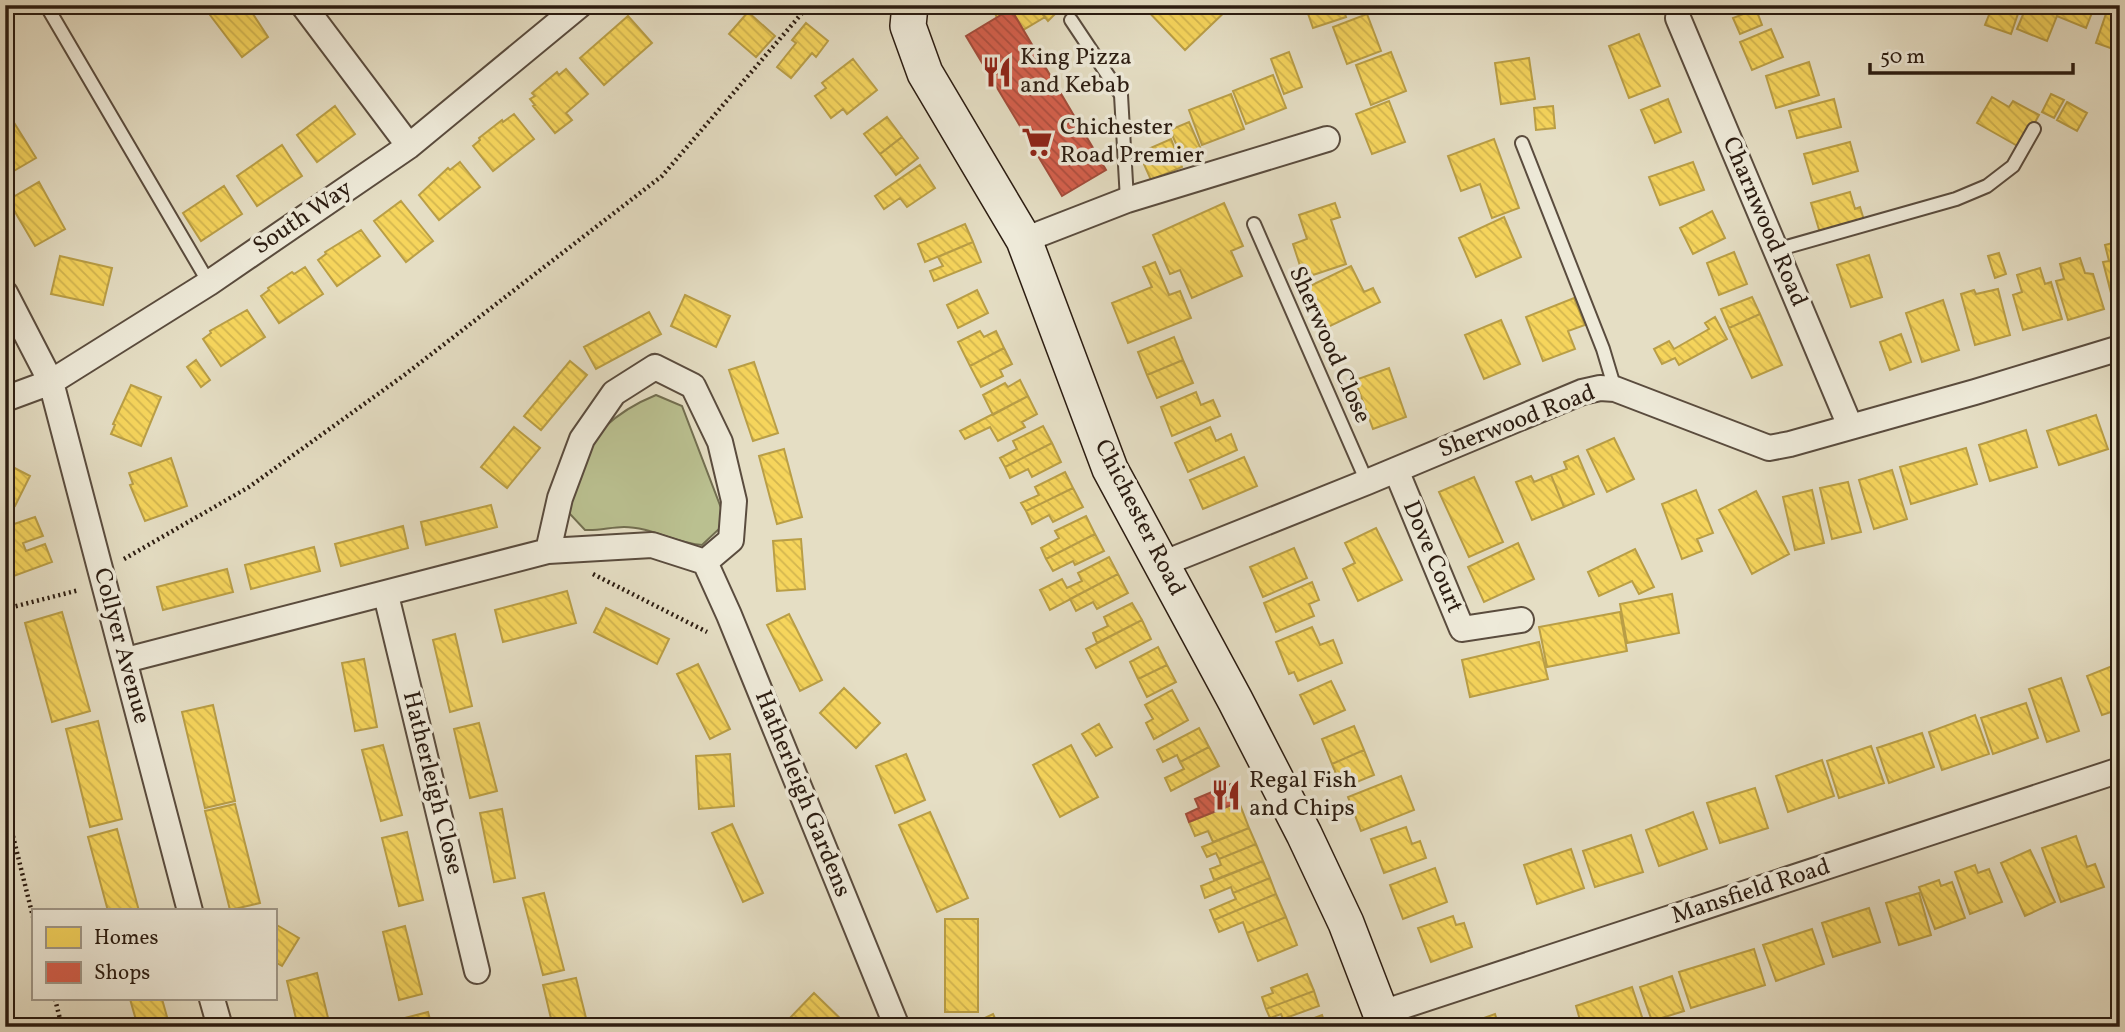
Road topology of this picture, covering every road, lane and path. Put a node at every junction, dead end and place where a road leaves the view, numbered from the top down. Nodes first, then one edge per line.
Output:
1 (46, 5) edge
2 (303, 5) edge
3 (580, 5) edge
4 (808, 5) edge
5 (910, 5) edge
6 (1678, 18) dead end
7 (1071, 20) dead end
8 (2034, 129) dead end
9 (1327, 139) dead end
10 (1522, 144) dead end
11 (409, 145) junction
12 (1127, 200) junction
13 (1254, 223) dead end
14 (1024, 240) junction
15 (1776, 250) junction
16 (209, 283) junction
17 (5, 293) edge
18 (2120, 348) edge
19 (51, 382) junction
20 (1615, 389) junction
21 (5, 399) edge
22 (1850, 426) junction
23 (1396, 470) junction
24 (1367, 482) junction
25 (548, 551) junction
26 (705, 562) junction
27 (1162, 564) junction
28 (103, 577) junction
29 (386, 595) junction
30 (5, 609) edge
31 (1521, 620) dead end
32 (743, 649) junction
33 (126, 660) junction
34 (2120, 770) edge
35 (5, 804) edge
36 (189, 909) edge
37 (32, 913) edge
38 (477, 971) dead end
39 (55, 1000) edge
40 (212, 1000) edge
41 (1384, 1020) edge
42 (62, 1027) edge
43 (220, 1027) edge
44 (897, 1027) edge

1 - 16 lane
2 - 11 street
3 - 11 street, South Way
4 - 28 path
5 - 14 main road, Chichester Road
6 - 15 street, Charnwood Road
7 - 12 lane
8 - 15 lane
9 - 12 street
10 - 20 lane
11 - 16 street, South Way
12 - 14 street
13 - 24 lane, Sherwood Close
14 - 27 main road, Chichester Road
15 - 22 street, Charnwood Road
16 - 19 street, South Way
17 - 19 street, Collyer Avenue
18 - 22 street, Sherwood Road
19 - 21 street, South Way
19 - 28 street, Collyer Avenue
20 - 22 street, Sherwood Road
20 - 23 street, Sherwood Road
23 - 24 street, Sherwood Road
23 - 31 street, Dove Court
24 - 27 street, Sherwood Road
25 - 26 street
25 - 26 street
25 - 29 street
25 - 32 path
26 - 32 street, Hatherleigh Gardens
27 - 41 main road, Chichester Road
28 - 30 path
28 - 33 street, Collyer Avenue
29 - 33 street
29 - 38 street, Hatherleigh Close
32 - 44 street, Hatherleigh Gardens
33 - 36 street, Collyer Avenue
34 - 41 street, Mansfield Road
35 - 37 path
39 - 42 path
40 - 43 street

